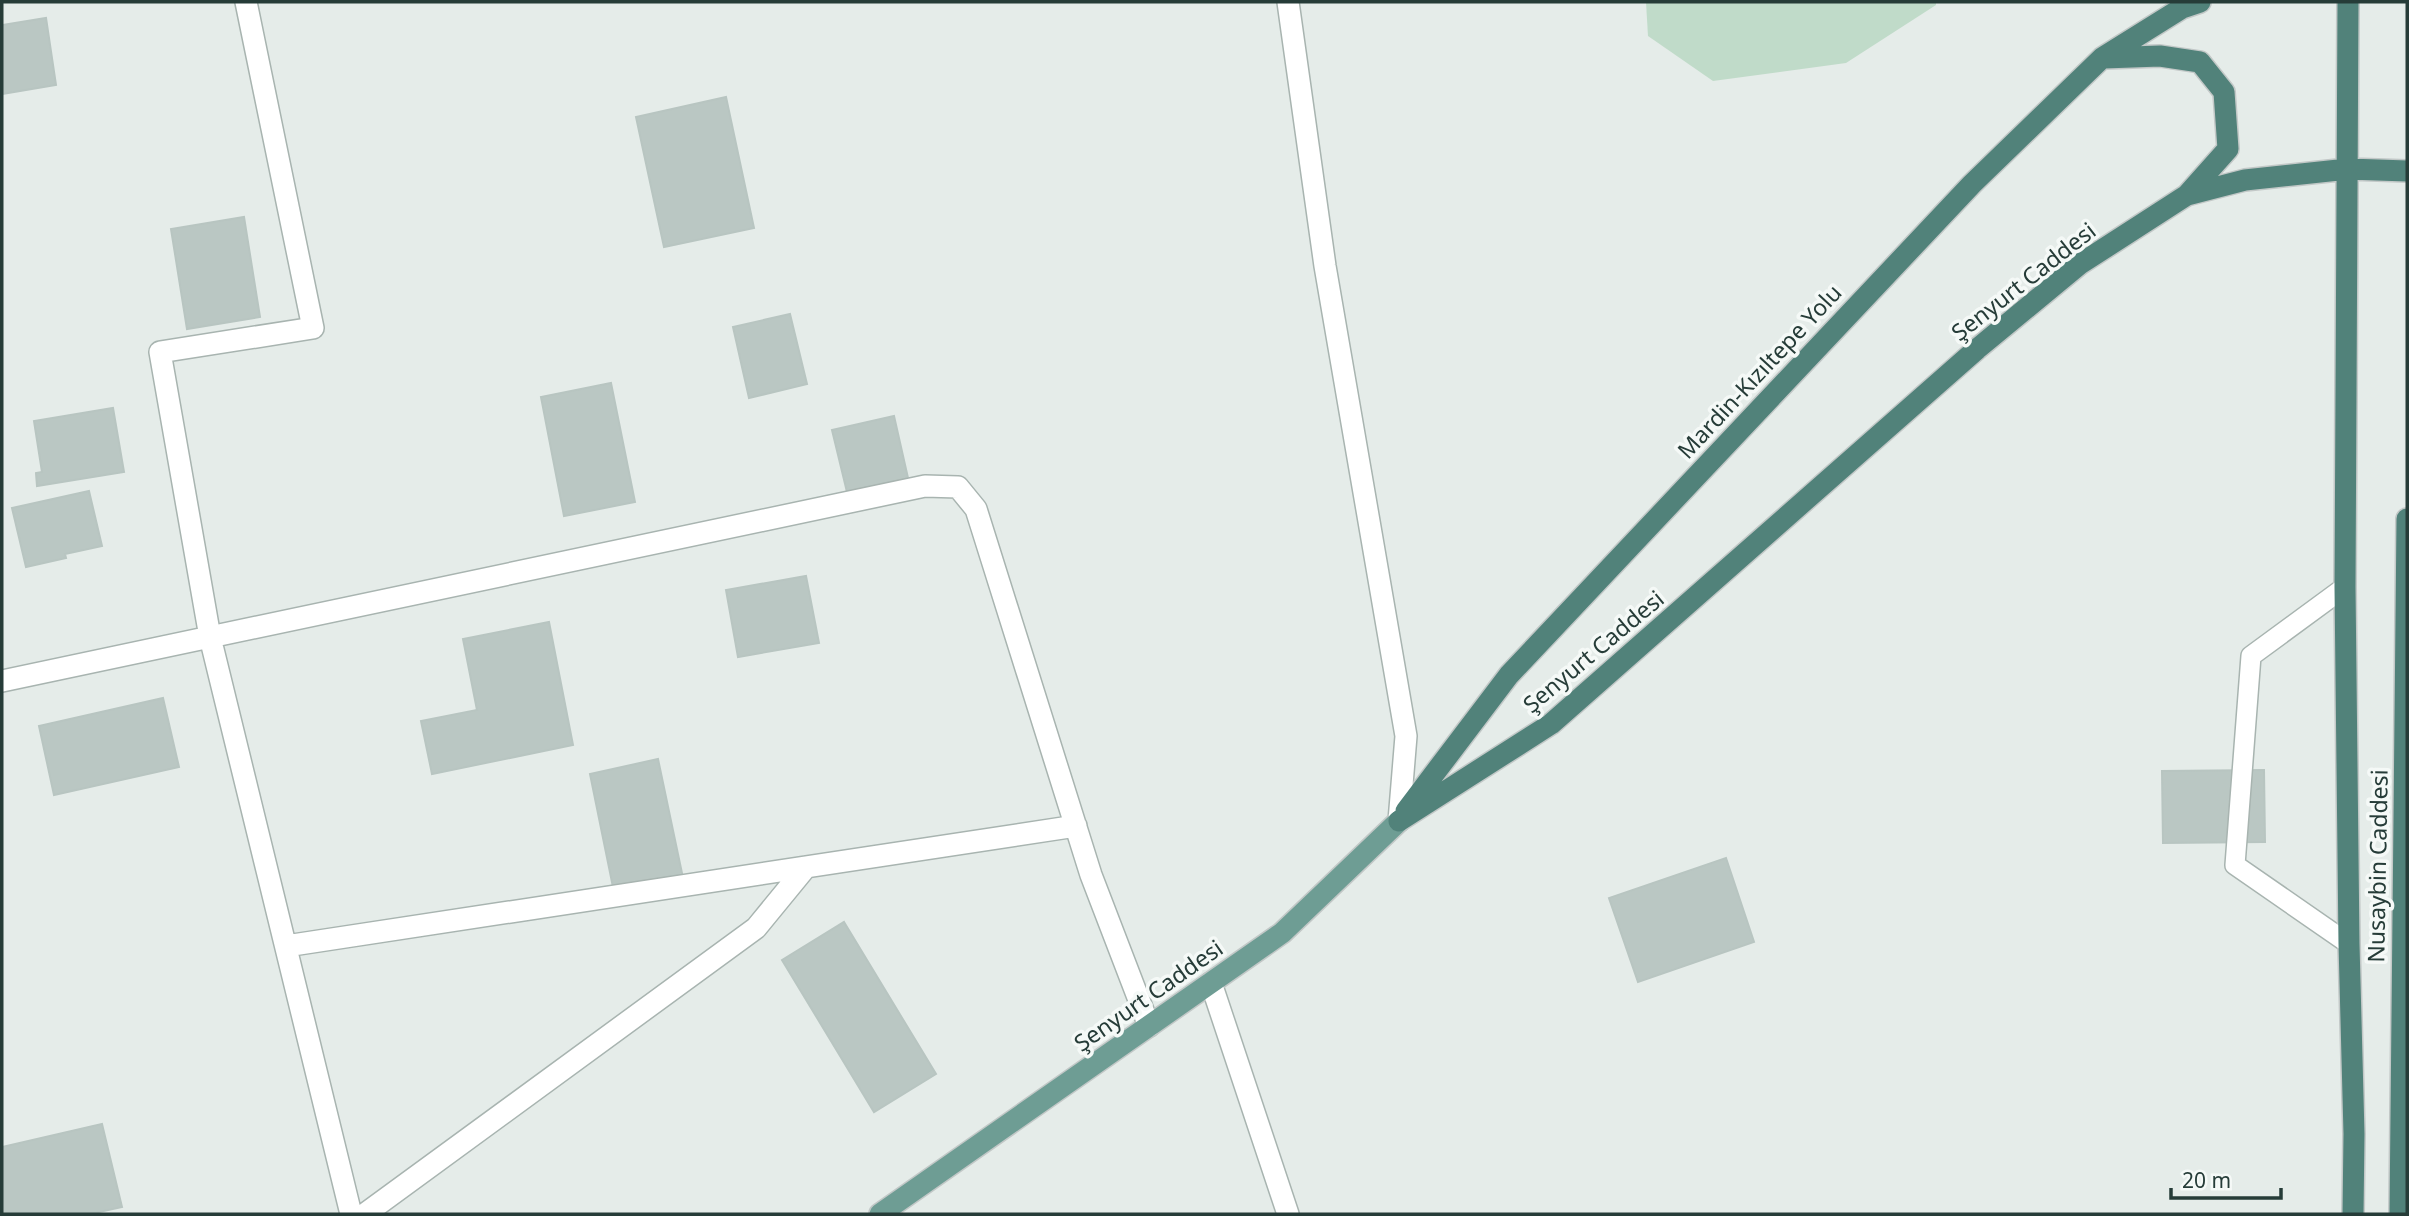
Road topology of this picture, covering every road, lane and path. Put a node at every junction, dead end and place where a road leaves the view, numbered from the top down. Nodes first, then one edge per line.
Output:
1 (246, 2) edge
2 (1288, 2) edge
3 (2200, 2) edge
4 (2347, 2) edge
5 (2102, 58) junction
6 (2347, 170) junction
7 (2407, 172) edge
8 (2187, 195) junction
9 (2407, 519) edge
10 (2345, 587) junction
11 (210, 637) junction
12 (2, 681) edge
13 (1399, 821) junction
14 (1076, 826) junction
15 (806, 867) junction
16 (2349, 944) junction
17 (286, 946) junction
18 (1211, 983) junction
19 (1149, 1026) junction
20 (351, 1214) edge
21 (365, 1214) edge
22 (880, 1214) edge
23 (1288, 1214) edge
24 (2353, 1214) edge
25 (2400, 1214) edge

1 - 11 street
2 - 13 street
3 - 5 highway, Mardin-Kızıltepe Yolu
4 - 6 highway
5 - 8 highway
5 - 13 highway, Mardin-Kızıltepe Yolu
6 - 7 highway
6 - 8 highway, Şenyurt Caddesi
6 - 10 highway
8 - 13 highway, Şenyurt Caddesi
9 - 25 highway, Nusaybin Caddesi
10 - 16 highway
10 - 16 lane
11 - 12 street
11 - 14 street
11 - 17 street
13 - 18 main road, Şenyurt Caddesi
14 - 15 street
14 - 19 street
15 - 17 street
15 - 21 street
16 - 24 highway
17 - 20 street
18 - 19 main road, Şenyurt Caddesi
18 - 23 street
19 - 22 main road, Şenyurt Caddesi

